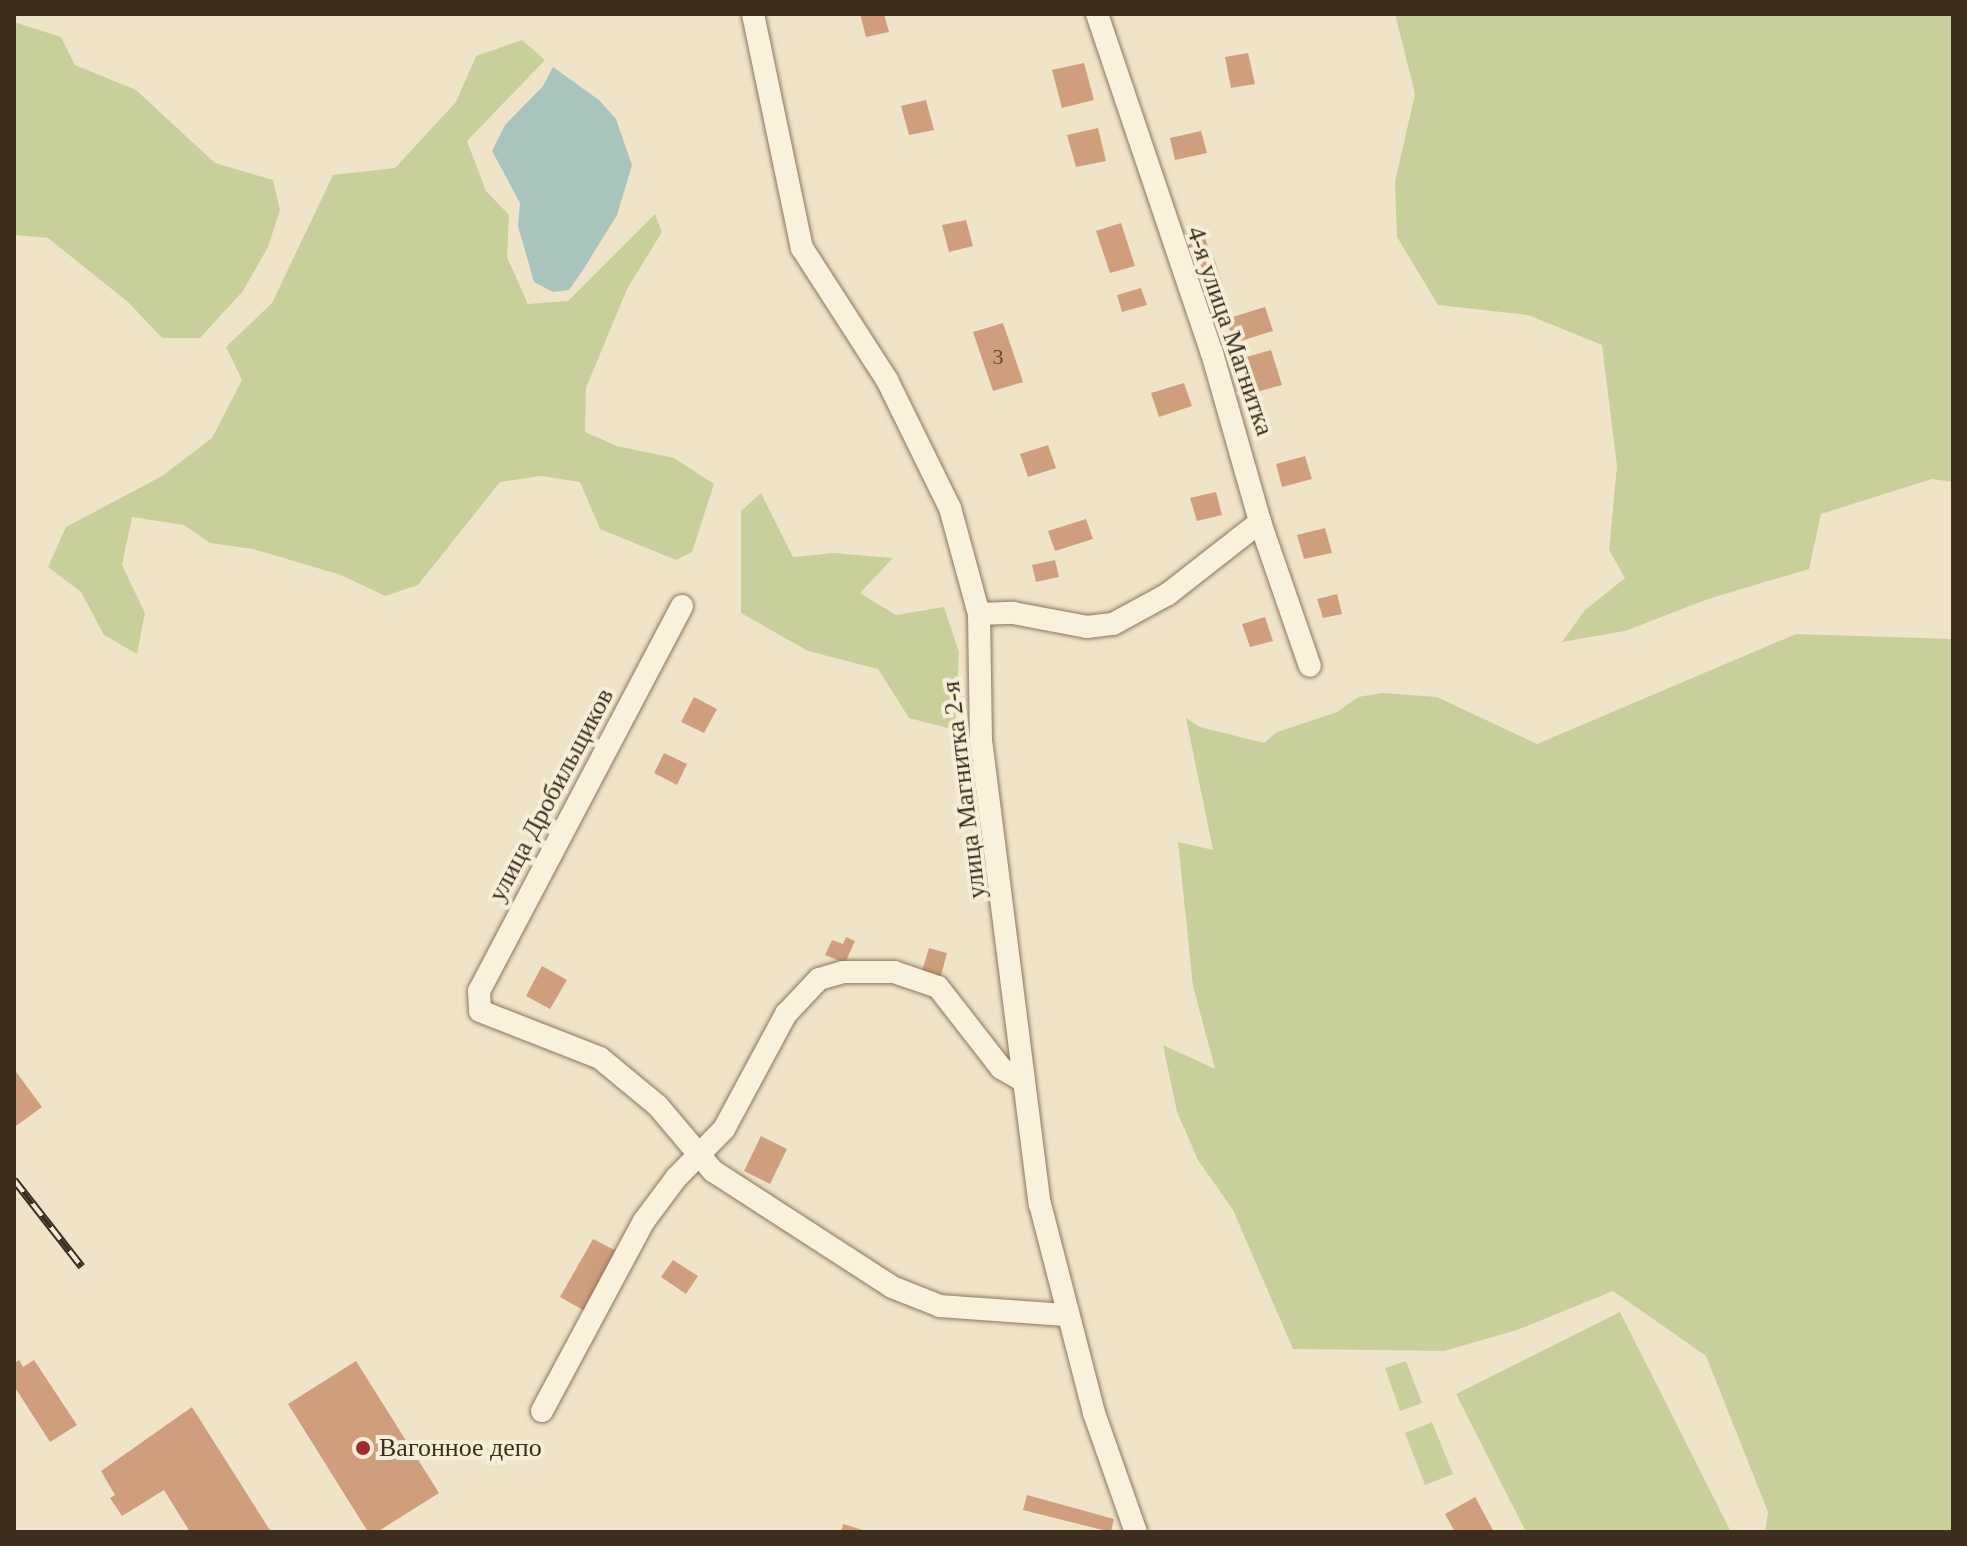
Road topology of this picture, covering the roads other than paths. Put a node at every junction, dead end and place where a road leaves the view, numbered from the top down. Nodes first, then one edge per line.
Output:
1 (753, 14) edge
2 (1097, 14) edge
3 (1260, 522) junction
4 (682, 606) dead end
5 (979, 614) junction
6 (1310, 666) dead end
7 (1022, 1080) junction
8 (699, 1153) junction
9 (1065, 1315) junction
10 (542, 1411) dead end
11 (1136, 1532) edge

1 - 5 street, улица Магнитка 2-я
2 - 3 street, 4-я улица Магнитка
3 - 5 street
3 - 6 street, 4-я улица Магнитка
4 - 8 street, улица Дробильщиков
5 - 7 street, улица Магнитка 2-я
7 - 8 street
7 - 9 street, улица Магнитка 2-я
8 - 9 street
8 - 10 street
9 - 11 street, улица Магнитка 2-я

